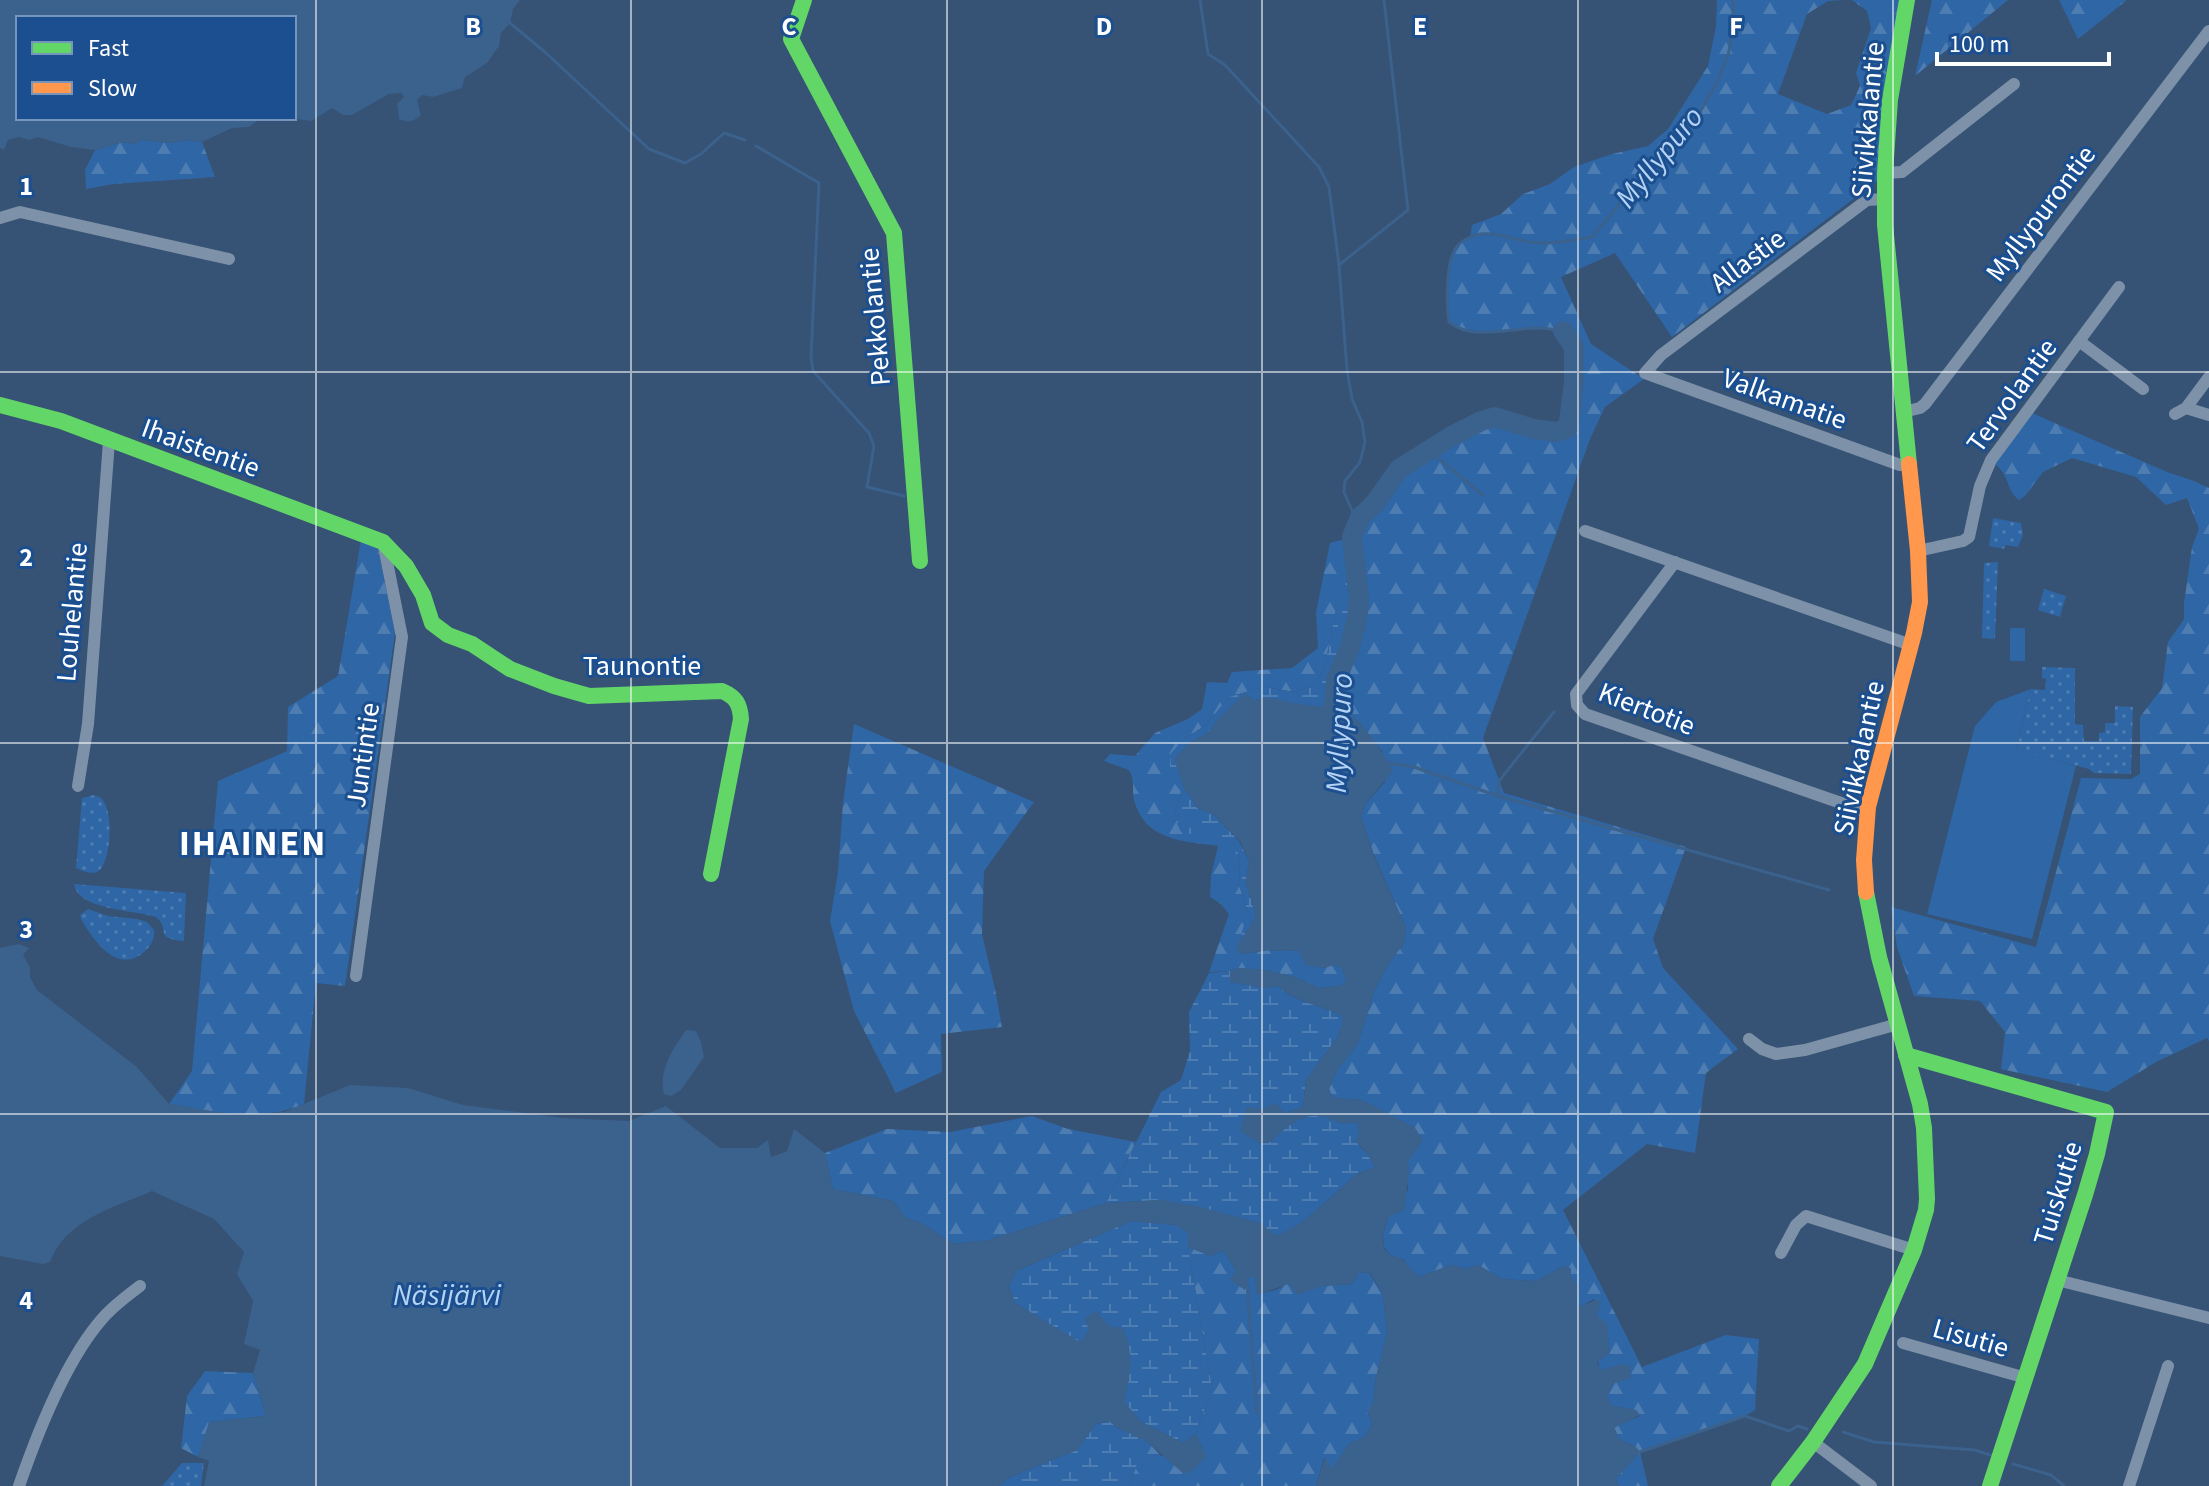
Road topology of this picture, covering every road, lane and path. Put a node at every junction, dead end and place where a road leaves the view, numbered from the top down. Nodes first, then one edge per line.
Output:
1 (804, 0) edge
2 (1907, 0) edge
3 (2209, 31) edge
4 (2014, 84) dead end
5 (1885, 173) junction
6 (1885, 199) junction
7 (0, 218) edge
8 (229, 259) dead end
9 (2119, 287) dead end
10 (2079, 341) junction
11 (1645, 373) joint
12 (2209, 377) edge
13 (2143, 389) dead end
14 (0, 405) edge
15 (1903, 412) junction
16 (2209, 415) edge
17 (109, 441) junction
18 (1908, 465) junction
19 (1585, 531) dead end
20 (383, 542) junction
21 (1918, 551) junction
22 (920, 561) dead end
23 (1675, 562) junction
24 (1911, 645) junction
25 (78, 786) dead end
26 (1867, 812) junction
27 (711, 874) dead end
28 (356, 976) dead end
29 (1898, 1024) junction
30 (1749, 1039) dead end
31 (1906, 1055) junction
32 (1914, 1250) junction
33 (1781, 1253) dead end
34 (2057, 1280) junction
35 (140, 1286) dead end
36 (2209, 1318) edge
37 (1903, 1343) dead end
38 (2168, 1366) dead end
39 (2026, 1378) junction
40 (1813, 1442) junction
41 (19, 1486) edge
42 (1779, 1486) edge
43 (1871, 1486) edge
44 (1990, 1486) edge
45 (2129, 1486) edge

1 - 22 street, Pekkolantie
2 - 5 street, Siivikkalantie
3 - 15 street, Myllypurontie
4 - 5 street
5 - 6 street, Siivikkalantie
6 - 11 street, Allastie
6 - 15 street, Siivikkalantie
7 - 8 street
9 - 10 street, Tervolantie
10 - 13 street
10 - 21 street, Tervolantie
11 - 18 street, Valkamatie
12 - 16 street
14 - 17 street, Ihaistentie
15 - 18 street, Siivikkalantie
17 - 20 street, Ihaistentie
17 - 25 street, Louhelantie
18 - 21 street, Siivikkalantie
19 - 23 street
20 - 27 street, Taunontie
20 - 28 street, Juntintie
21 - 24 street, Siivikkalantie
23 - 24 street
23 - 26 street, Kiertotie
24 - 26 street, Siivikkalantie
26 - 29 street, Siivikkalantie
29 - 30 street
29 - 31 street, Siivikkalantie
31 - 32 street, Siivikkalantie
31 - 34 street, Tuiskutie
32 - 33 street
32 - 40 street, Siivikkalantie
34 - 36 street
34 - 39 street, Tuiskutie
35 - 41 street
37 - 39 street, Lisutie
38 - 45 street
39 - 44 street, Tuiskutie
40 - 42 street, Siivikkalantie
40 - 43 street

